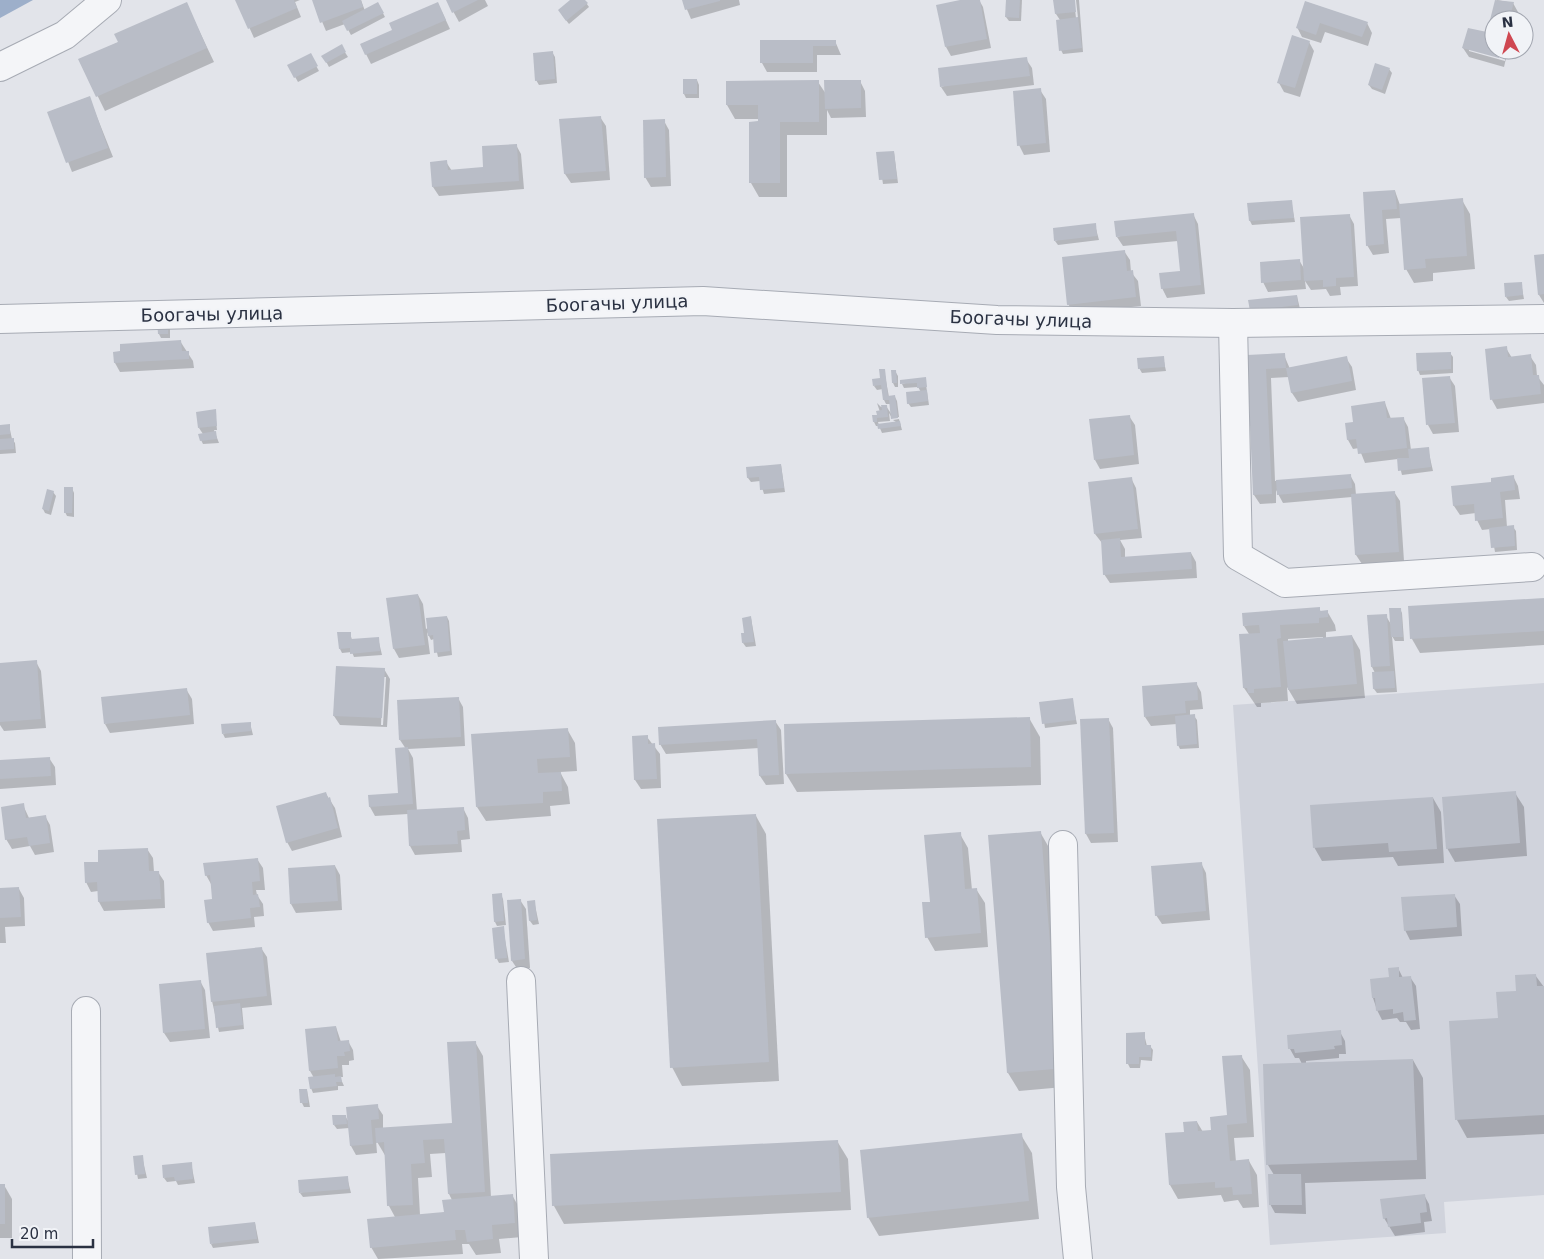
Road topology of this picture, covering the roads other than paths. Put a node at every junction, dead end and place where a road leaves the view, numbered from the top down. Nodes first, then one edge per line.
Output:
1 (107, 0) edge
2 (0, 67) edge
3 (0, 319) edge
4 (1544, 319) edge
5 (1233, 324) junction
6 (1532, 567) dead end
7 (1063, 845) dead end
8 (520, 981) dead end
9 (86, 1011) dead end
10 (87, 1259) edge
11 (534, 1259) edge
12 (1078, 1259) edge

1 - 2 street
3 - 5 street, Боогачы улица
4 - 5 street, Боогачы улица
5 - 6 street
7 - 12 street
8 - 11 street
9 - 10 street

